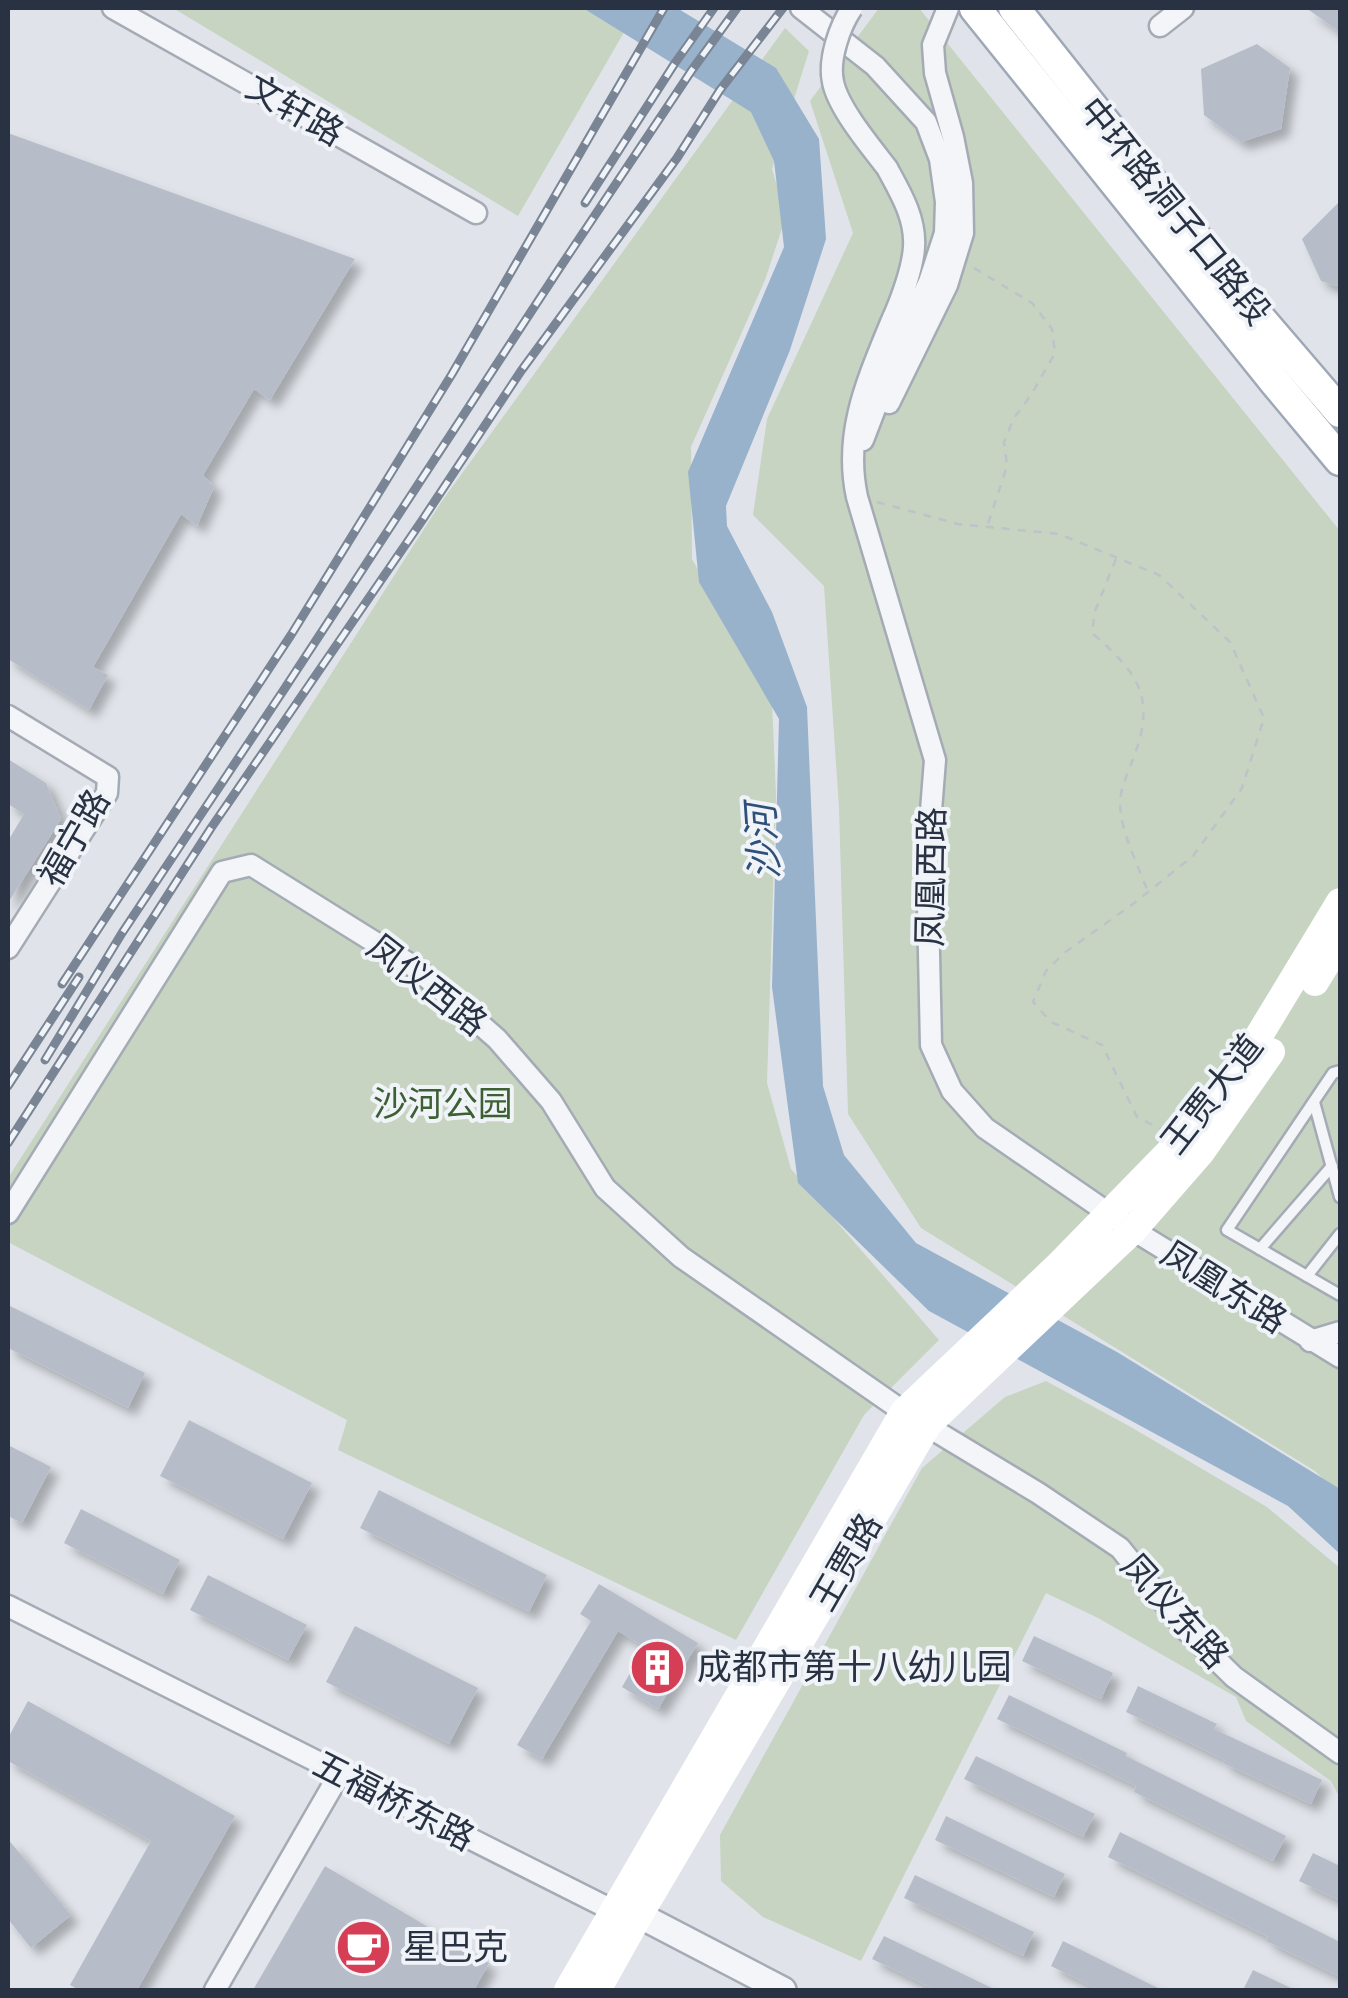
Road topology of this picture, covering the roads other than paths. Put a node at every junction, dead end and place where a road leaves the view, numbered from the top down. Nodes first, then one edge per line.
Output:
1 (113, 8) edge
2 (801, 8) edge
3 (852, 8) edge
4 (948, 8) edge
5 (975, 8) edge
6 (1014, 8) edge
7 (1183, 8) edge
8 (1160, 26) dead end
9 (476, 213) dead end
10 (1287, 373) junction
11 (1340, 412) edge
12 (1340, 460) edge
13 (851, 470) junction
14 (8, 716) edge
15 (1340, 902) edge
16 (1340, 941) edge
17 (8, 948) edge
18 (1340, 1071) edge
19 (1314, 1102) junction
20 (1332, 1166) junction
21 (1340, 1197) edge
22 (8, 1213) edge
23 (1110, 1213) junction
24 (1133, 1230) junction
25 (1340, 1234) edge
26 (1260, 1249) junction
27 (1070, 1274) junction
28 (1307, 1276) junction
29 (1340, 1295) edge
30 (1340, 1332) edge
31 (1310, 1341) junction
32 (1340, 1357) edge
33 (916, 1418) junction
34 (8, 1606) edge
35 (1340, 1753) edge
36 (340, 1773) junction
37 (627, 1919) junction
38 (216, 1990) edge
39 (568, 1990) edge
40 (597, 1990) edge
41 (782, 1990) edge

1 - 9 street, 文轩路
2 - 13 street
3 - 13 street, 凤凰西路, bridge
4 - 13 street
5 - 10 main road
6 - 10 main road, 中环路洞子口路段
7 - 8 street
10 - 11 main road, 中环路洞子口路段
10 - 12 main road, 中环路洞子口路段
13 - 23 street, 凤凰西路
14 - 17 street, 福宁路
15 - 23 main road, 王贾大道
16 - 24 main road, 王贾大道
18 - 19 lane
19 - 20 lane
19 - 26 lane
20 - 21 lane
20 - 26 lane
22 - 33 street, 凤仪西路
23 - 24 street, 凤凰东路
23 - 27 main road, 王贾大道
24 - 27 main road, 王贾大道
24 - 31 street, 凤凰东路
25 - 28 lane
26 - 28 lane
27 - 33 main road, 王贾路
28 - 29 lane
30 - 31 street
31 - 32 street, 凤凰东路
33 - 35 street, 凤仪东路
33 - 37 main road, 王贾路
34 - 36 street, 五福桥东路
36 - 37 street, 五福桥东路
36 - 38 street
37 - 39 main road
37 - 40 main road
37 - 41 street, 五福桥东路

